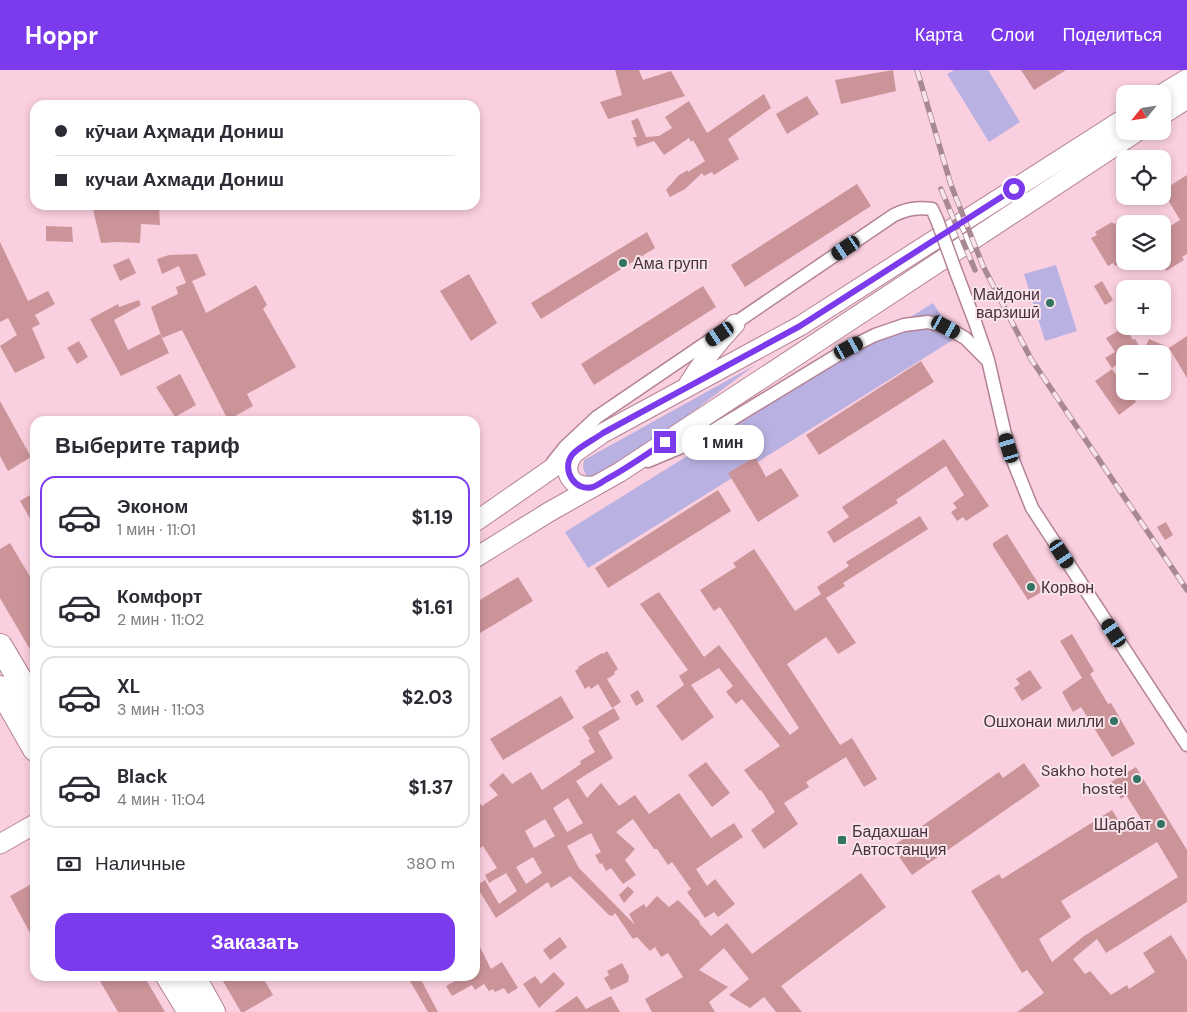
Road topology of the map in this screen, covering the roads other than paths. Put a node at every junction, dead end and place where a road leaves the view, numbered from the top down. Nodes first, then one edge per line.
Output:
1 (1187, 79) edge
2 (1171, 89) edge
3 (1187, 99) edge
4 (1171, 109) edge
5 (1116, 124) edge
6 (1124, 140) edge
7 (735, 324) junction
8 (988, 360) junction
9 (686, 389) junction
10 (573, 454) junction
11 (620, 472) junction
12 (543, 476) junction
13 (593, 486) junction
14 (480, 519) edge
15 (480, 555) edge
16 (0, 646) edge
17 (0, 688) edge
18 (30, 697) edge
19 (30, 740) edge
20 (1187, 746) edge
21 (30, 827) edge
22 (0, 844) edge
23 (171, 981) edge
24 (196, 981) edge
25 (190, 1012) edge
26 (213, 1012) edge

1 - 2 street
3 - 4 street
5 - 9 street
6 - 11 street
7 - 8 street, bridge
7 - 9 street
7 - 12 street
8 - 11 street
8 - 20 street
9 - 10 street
10 - 12 street
10 - 13 street
11 - 13 street
12 - 14 street
13 - 15 street
16 - 18 highway
17 - 19 highway
21 - 22 street
23 - 25 highway
24 - 26 highway

